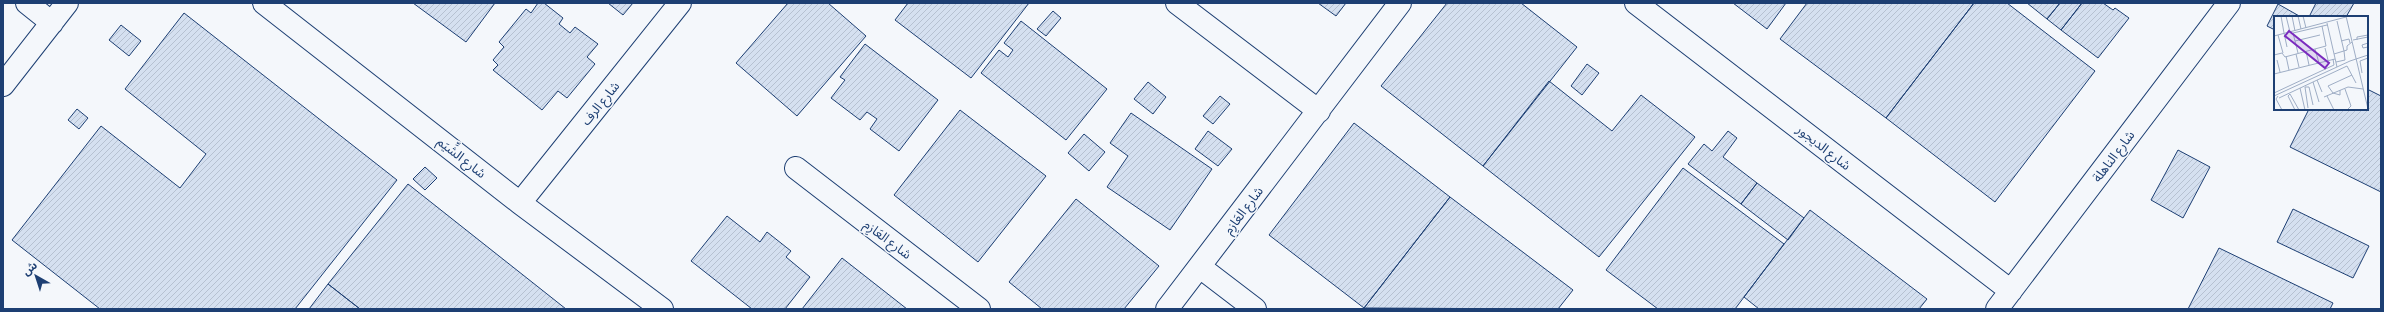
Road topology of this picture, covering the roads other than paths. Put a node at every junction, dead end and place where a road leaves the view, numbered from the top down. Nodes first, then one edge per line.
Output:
1 (27, 3) edge
2 (67, 3) edge
3 (264, 3) edge
4 (680, 3) edge
5 (1177, 3) edge
6 (1400, 3) edge
7 (1636, 3) edge
8 (2229, 3) edge
9 (52, 23) junction
10 (3, 85) edge
11 (1319, 111) junction
12 (796, 168) dead end
13 (520, 203) junction
14 (1200, 267) junction
15 (2011, 291) junction
16 (662, 309) edge
17 (980, 309) edge
18 (1167, 309) edge
19 (1255, 309) edge
20 (1998, 309) edge

1 - 9 street
2 - 9 street
3 - 13 street, شارع الشِّيَم
4 - 13 street, شارع الرف
5 - 11 street
6 - 11 street, شارع العَازِم
7 - 15 street, شارع الديجور
8 - 15 street, شارع الناهلة
9 - 10 street
11 - 14 street, شارع العَازِم
12 - 17 street, شارع العَازِم
13 - 16 street, شارع الشِّيَم
14 - 18 street, شارع العَازِم
14 - 19 street
15 - 20 street, شارع الناهلة

